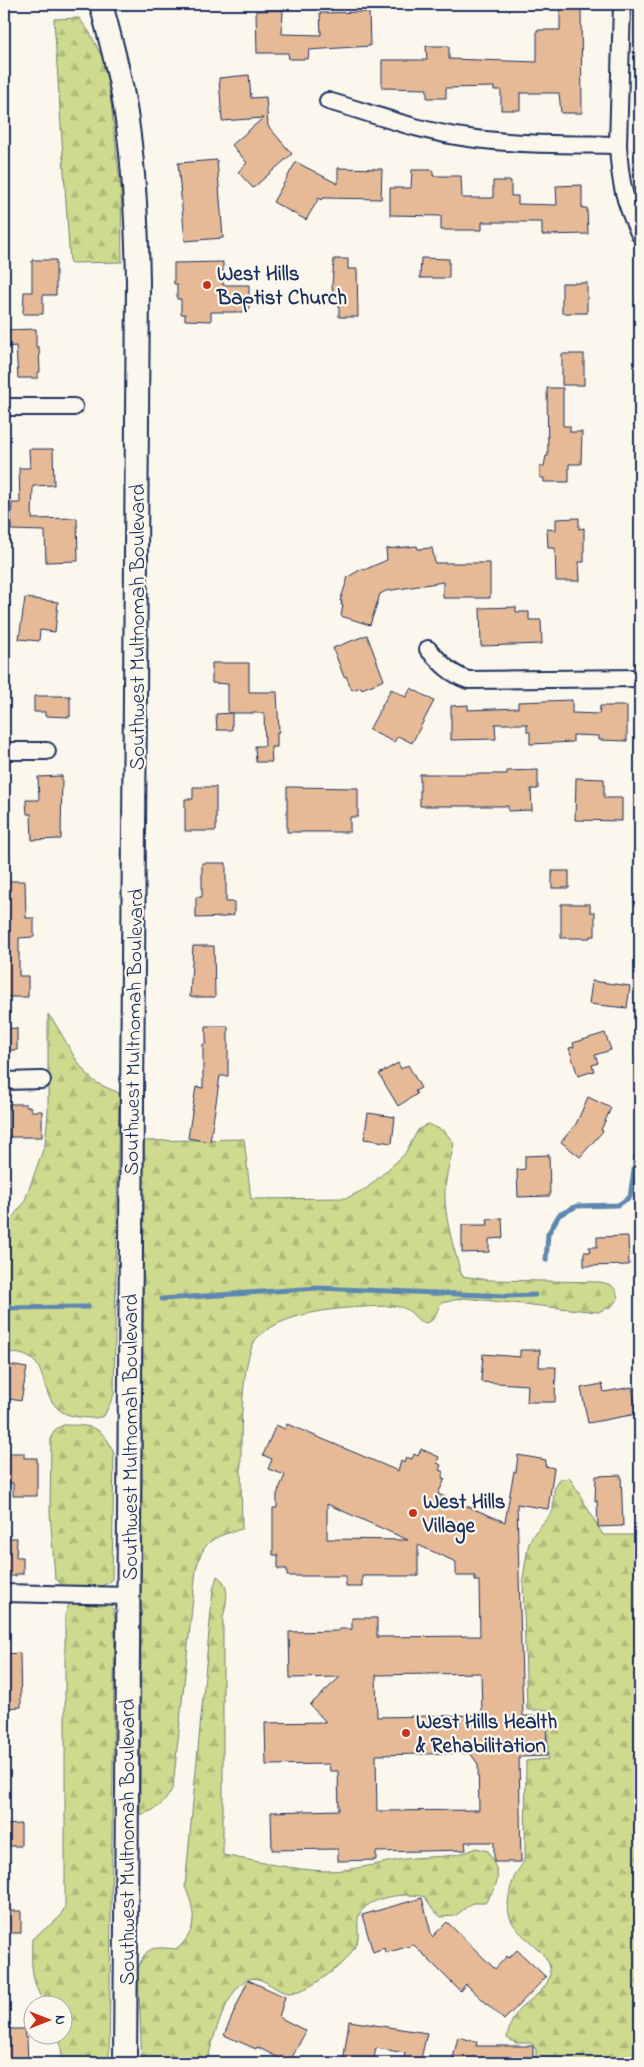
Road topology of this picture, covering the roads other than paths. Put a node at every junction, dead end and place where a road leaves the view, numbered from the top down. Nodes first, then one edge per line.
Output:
1 (101, 4) edge
2 (622, 4) edge
3 (328, 101) dead end
4 (618, 145) junction
5 (640, 235) edge
6 (4, 407) edge
7 (74, 407) dead end
8 (428, 649) dead end
9 (640, 678) edge
10 (4, 751) edge
11 (47, 751) dead end
12 (4, 1080) edge
13 (42, 1080) dead end
14 (4, 1592) edge
15 (129, 1596) junction
16 (125, 2063) edge

1 - 15 main road, Southwest Multnomah Boulevard
2 - 4 street
3 - 4 street
4 - 5 street
6 - 7 street
8 - 9 street
10 - 11 street
12 - 13 street
14 - 15 street
15 - 16 main road, Southwest Multnomah Boulevard

